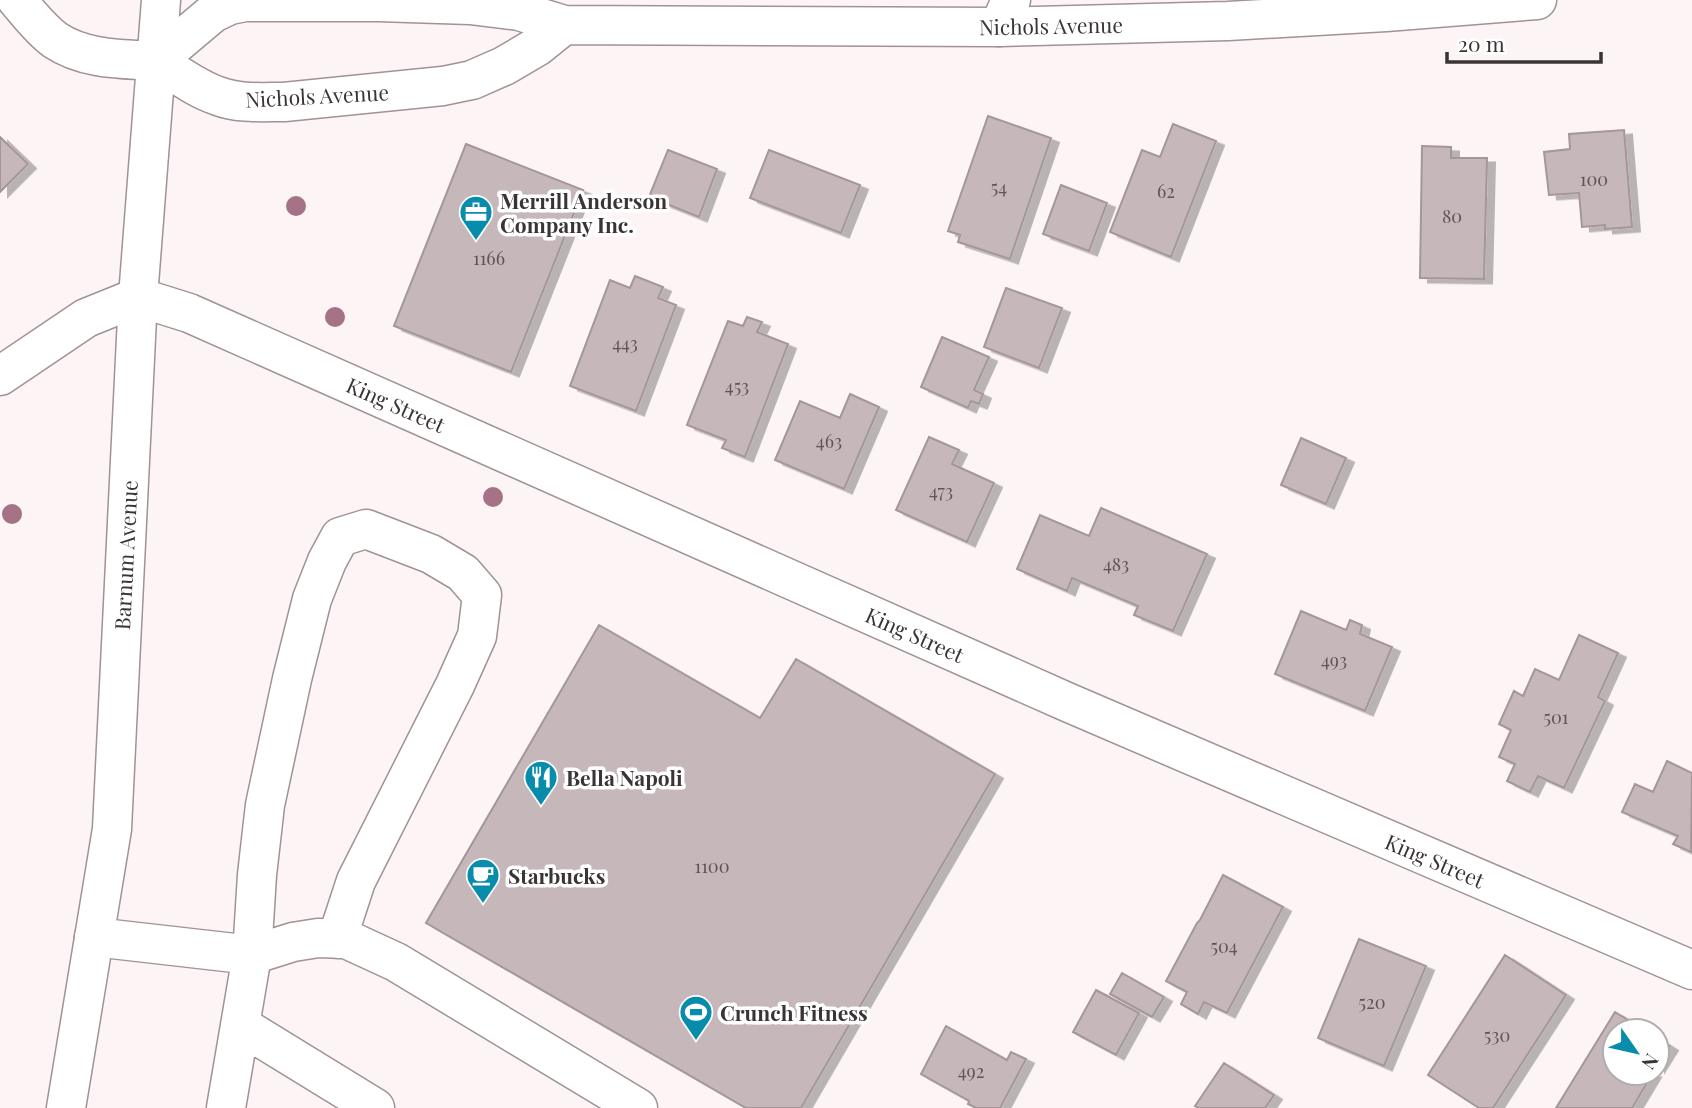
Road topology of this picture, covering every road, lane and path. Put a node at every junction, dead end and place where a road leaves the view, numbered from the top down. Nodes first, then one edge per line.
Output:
1 (18, 0) edge
2 (161, 0) edge
3 (1537, 0) edge
4 (378, 1) edge
5 (1005, 14) edge
6 (564, 25) junction
7 (156, 61) junction
8 (138, 297) junction
9 (0, 376) edge
10 (93, 937) junction
11 (337, 939) junction
12 (252, 955) junction
13 (1692, 970) edge
14 (240, 1025) junction
15 (66, 1108) edge
16 (226, 1108) edge
17 (374, 1108) edge
18 (638, 1108) edge

1 - 7 main road
2 - 7 main road, Barnum Avenue
3 - 5 main road, Nichols Avenue
4 - 6 main road, Nichols Avenue
4 - 7 main road, Nichols Avenue
5 - 6 main road, Nichols Avenue
6 - 7 main road, Nichols Avenue
7 - 8 main road, Barnum Avenue
8 - 9 main road
8 - 10 main road, Barnum Avenue
8 - 13 main road, King Street
10 - 12 main road
10 - 15 main road, Barnum Avenue
11 - 12 main road
11 - 12 main road
11 - 18 main road
12 - 14 main road
14 - 16 main road
14 - 17 main road

